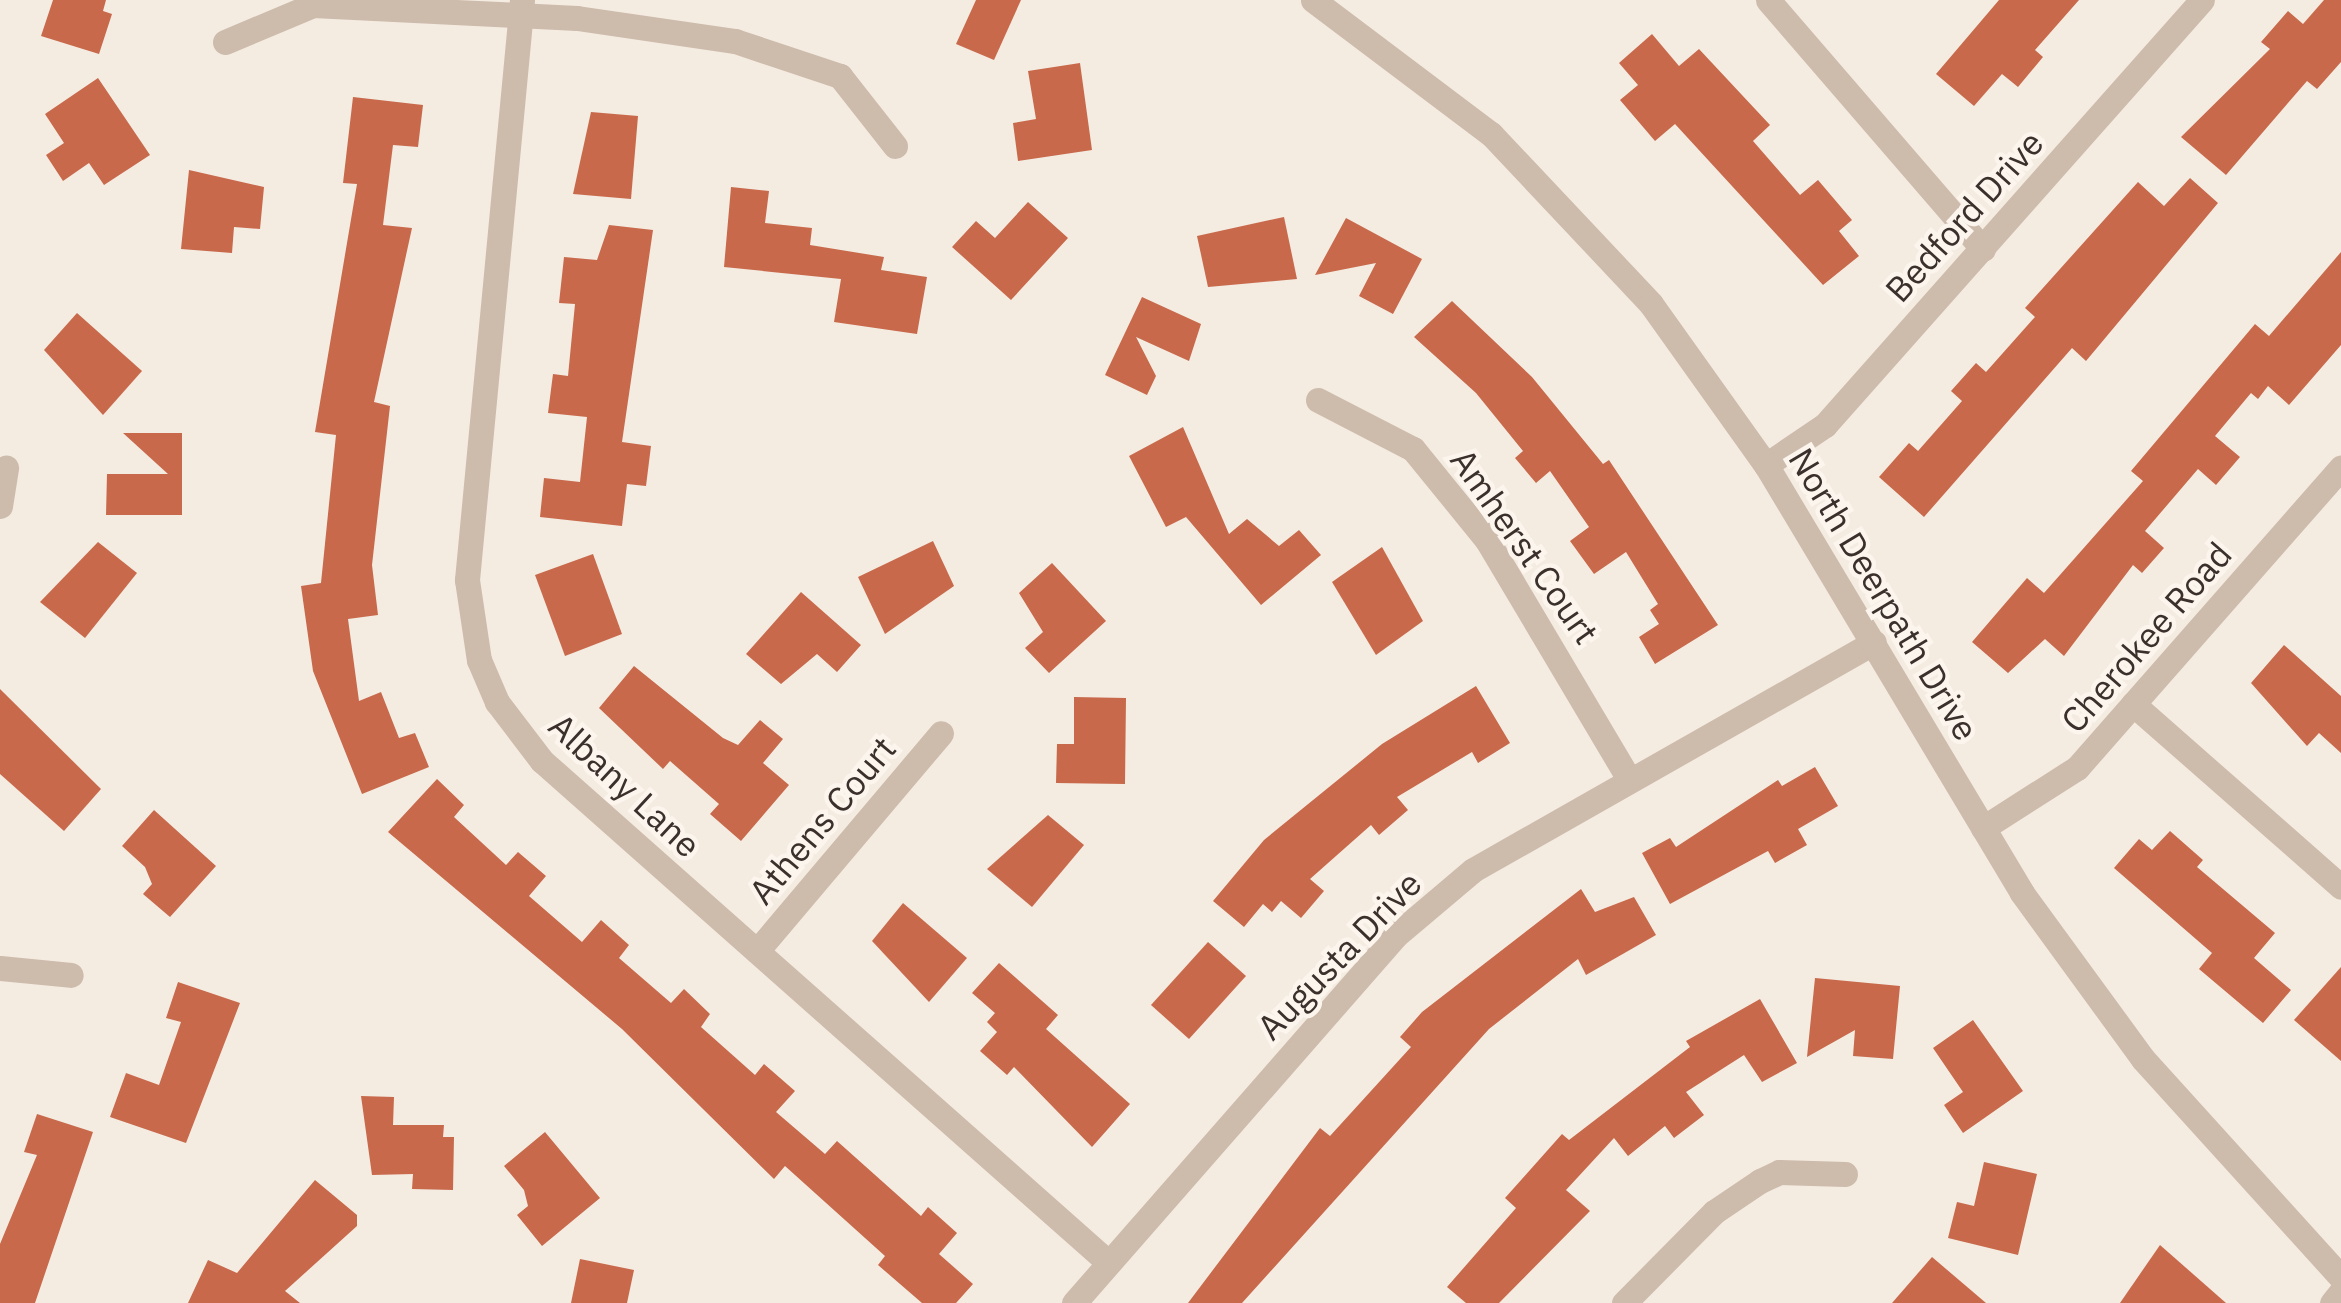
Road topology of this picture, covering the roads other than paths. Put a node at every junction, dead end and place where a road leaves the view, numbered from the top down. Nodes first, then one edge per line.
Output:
1 (1313, 0) edge
2 (1768, 0) edge
3 (2202, 0) edge
4 (522, 7) edge
5 (225, 42) dead end
6 (895, 146) dead end
7 (1983, 249) junction
8 (1318, 400) dead end
9 (1766, 465) junction
10 (6, 467) dead end
11 (2341, 468) edge
12 (0, 506) edge
13 (1874, 642) junction
14 (2133, 704) junction
15 (941, 733) dead end
16 (1629, 779) junction
17 (1983, 828) junction
18 (2341, 887) edge
19 (757, 951) junction
20 (0, 968) edge
21 (71, 975) dead end
22 (1845, 1174) dead end
23 (1109, 1263) junction
24 (2341, 1277) edge
25 (2341, 1292) edge
26 (1074, 1303) edge
27 (1624, 1303) edge
28 (2332, 1303) edge

1 - 9 street, North Deerpath Drive
2 - 7 street
3 - 7 street, Bedford Drive
4 - 5 street
4 - 6 street
4 - 19 street, Albany Lane
7 - 9 street, Bedford Drive
8 - 16 street, Amherst Court
9 - 13 street, North Deerpath Drive
10 - 12 street
11 - 14 street, Cherokee Road
13 - 16 street, Augusta Drive
13 - 17 street, North Deerpath Drive
14 - 17 street, Cherokee Road
14 - 18 street
15 - 19 street, Athens Court
16 - 23 street, Augusta Drive
17 - 24 street, North Deerpath Drive
19 - 23 street, Albany Lane
20 - 21 street
22 - 27 street
23 - 26 street, Augusta Drive
25 - 28 street

